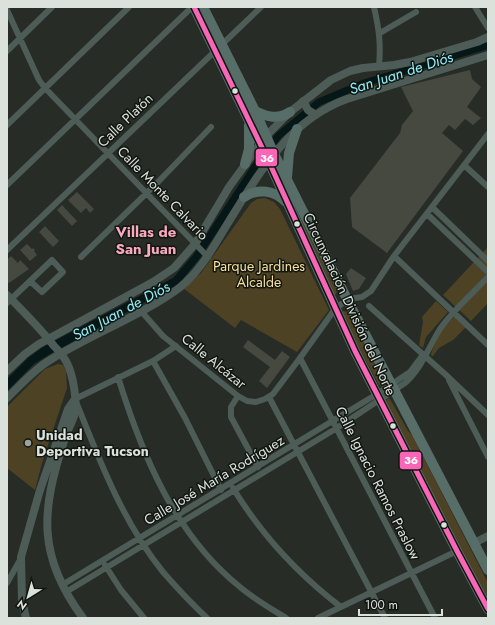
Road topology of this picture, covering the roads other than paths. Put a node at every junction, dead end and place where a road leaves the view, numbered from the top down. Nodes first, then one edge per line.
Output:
1 (52, 7) edge
2 (129, 7) edge
3 (193, 7) edge
4 (203, 7) edge
5 (261, 7) edge
6 (374, 7) edge
7 (475, 7) edge
8 (7, 10) edge
9 (416, 12) dead end
10 (488, 28) edge
11 (380, 33) junction
12 (488, 37) edge
13 (20, 38) junction
14 (218, 48) junction
15 (8, 49) edge
16 (488, 55) edge
17 (379, 66) junction
18 (45, 88) junction
19 (304, 103) junction
20 (290, 112) junction
21 (251, 114) junction
22 (314, 114) junction
23 (75, 119) junction
24 (7, 125) edge
25 (210, 127) dead end
26 (297, 129) junction
27 (488, 134) edge
28 (264, 141) junction
29 (108, 153) junction
30 (271, 157) junction
31 (245, 164) junction
32 (464, 165) junction
33 (288, 181) junction
34 (7, 185) edge
35 (488, 187) edge
36 (147, 193) junction
37 (244, 197) junction
38 (288, 204) junction
39 (432, 207) junction
40 (427, 214) junction
41 (196, 245) junction
42 (7, 250) edge
43 (207, 256) junction
44 (394, 256) junction
45 (81, 257) dead end
46 (488, 261) edge
47 (488, 272) edge
48 (488, 277) edge
49 (30, 281) junction
50 (8, 299) edge
51 (348, 299) junction
52 (369, 306) dead end
53 (335, 309) junction
54 (141, 311) junction
55 (454, 313) junction
56 (50, 340) junction
57 (488, 345) edge
58 (176, 346) junction
59 (60, 353) junction
60 (425, 355) junction
61 (300, 358) junction
62 (153, 361) junction
63 (7, 372) edge
64 (446, 375) junction
65 (118, 377) junction
66 (393, 388) junction
67 (238, 396) junction
68 (269, 396) junction
69 (378, 397) junction
70 (7, 398) edge
71 (75, 399) junction
72 (488, 415) edge
73 (333, 422) junction
74 (337, 428) junction
75 (295, 445) junction
76 (299, 451) junction
77 (488, 457) edge
78 (258, 467) junction
79 (52, 484) junction
80 (230, 484) junction
81 (221, 490) junction
82 (235, 491) junction
83 (37, 500) junction
84 (178, 516) junction
85 (182, 522) junction
86 (488, 536) edge
87 (140, 538) junction
88 (474, 543) junction
89 (144, 545) junction
90 (457, 550) junction
91 (21, 557) junction
92 (102, 561) junction
93 (106, 568) junction
94 (488, 570) edge
95 (411, 572) junction
96 (7, 583) edge
97 (64, 589) junction
98 (372, 592) junction
99 (341, 607) junction
100 (488, 609) edge
101 (26, 618) edge
102 (83, 618) edge
103 (144, 618) edge
104 (208, 618) edge
105 (286, 618) edge
106 (318, 618) edge
107 (385, 618) edge
108 (435, 618) edge

1 - 13 street
2 - 18 street
3 - 14 main road, Circunvalación División del Norte
3 - 23 street
4 - 14 main road, Circunvalación División del Norte
5 - 14 street, Calle Platón
6 - 11 street
7 - 10 street
8 - 13 street, Calle Monte Calvario
9 - 11 street
11 - 17 street
12 - 17 street
13 - 15 street
13 - 18 street, Calle Monte Calvario
14 - 21 main road, Circunvalación División del Norte
14 - 29 street, Calle Platón
16 - 22 street
17 - 19 street
18 - 23 street, Calle Monte Calvario
18 - 24 street
19 - 20 street
19 - 22 street
20 - 21 main road
20 - 28 street
21 - 28 main road, Circunvalación División del Norte
21 - 31 main road
22 - 26 street
23 - 29 street, Calle Monte Calvario
23 - 34 street
25 - 36 street
26 - 30 street
26 - 33 main road
27 - 32 street
28 - 30 main road, Circunvalación División del Norte
28 - 31 street
29 - 36 street, Calle Monte Calvario
29 - 42 street, Calle Platón
30 - 33 main road, Circunvalación División del Norte
30 - 37 street
30 - 38 main road, Circunvalación División del Norte
31 - 41 street
32 - 35 street
32 - 39 street
33 - 51 main road, Circunvalación División del Norte
36 - 41 street, Calle Monte Calvario
36 - 45 street
37 - 38 main road
37 - 43 street
38 - 53 main road, Circunvalación División del Norte
39 - 40 street
39 - 46 street
40 - 44 street
40 - 47 street
41 - 43 street, Calle Monte Calvario
41 - 56 street
43 - 54 street
44 - 51 street
44 - 55 street
48 - 55 street
49 - 49 street
49 - 50 street
50 - 56 street
51 - 53 street
51 - 66 main road, Circunvalación División del Norte
52 - 60 street
53 - 61 street
53 - 69 main road, Circunvalación División del Norte
54 - 58 street, Calle Alcázar
54 - 59 street
55 - 57 street
55 - 60 street
56 - 59 street
56 - 63 street
58 - 62 street
58 - 67 street, Calle Alcázar
59 - 70 street
59 - 71 street
60 - 64 street
60 - 66 street
61 - 68 street
61 - 73 street, Calle Ignacio Ramos Praslow
62 - 65 street
62 - 81 street
64 - 72 street
64 - 77 street
65 - 71 street
65 - 84 street
66 - 69 street
66 - 88 main road, Circunvalación División del Norte
67 - 68 street, Calle Alcázar
67 - 78 street
68 - 75 street
69 - 73 street, Calle José María Rodríguez
69 - 74 street, Calle José María Rodríguez
69 - 90 main road, Circunvalación División del Norte
71 - 79 street
71 - 83 street
71 - 87 street
73 - 74 street, Calle Ignacio Ramos Praslow
73 - 75 street, Calle José María Rodríguez
74 - 76 street, Calle José María Rodríguez
74 - 95 street, Calle Ignacio Ramos Praslow
75 - 76 street
75 - 78 street, Calle José María Rodríguez
76 - 82 street, Calle José María Rodríguez
76 - 98 street
78 - 80 street, Calle José María Rodríguez
79 - 83 street
79 - 97 street
80 - 81 street, Calle José María Rodríguez
80 - 82 street
81 - 84 street, Calle José María Rodríguez
82 - 85 street, Calle José María Rodríguez
82 - 99 street
83 - 91 street
84 - 85 street
84 - 87 street, Calle José María Rodríguez
85 - 89 street, Calle José María Rodríguez
85 - 105 street
86 - 88 street
87 - 89 street
87 - 92 street, Calle José María Rodríguez
88 - 94 main road, Circunvalación División del Norte
89 - 93 street, Calle José María Rodríguez
89 - 104 street
90 - 95 street
90 - 100 main road, Circunvalación División del Norte
91 - 96 street
91 - 101 street
92 - 93 street
92 - 97 street, Calle José María Rodríguez
93 - 97 street, Calle José María Rodríguez
93 - 103 street
95 - 98 street
95 - 108 street, Calle Ignacio Ramos Praslow
97 - 102 street
98 - 99 street
98 - 107 street
99 - 106 street

